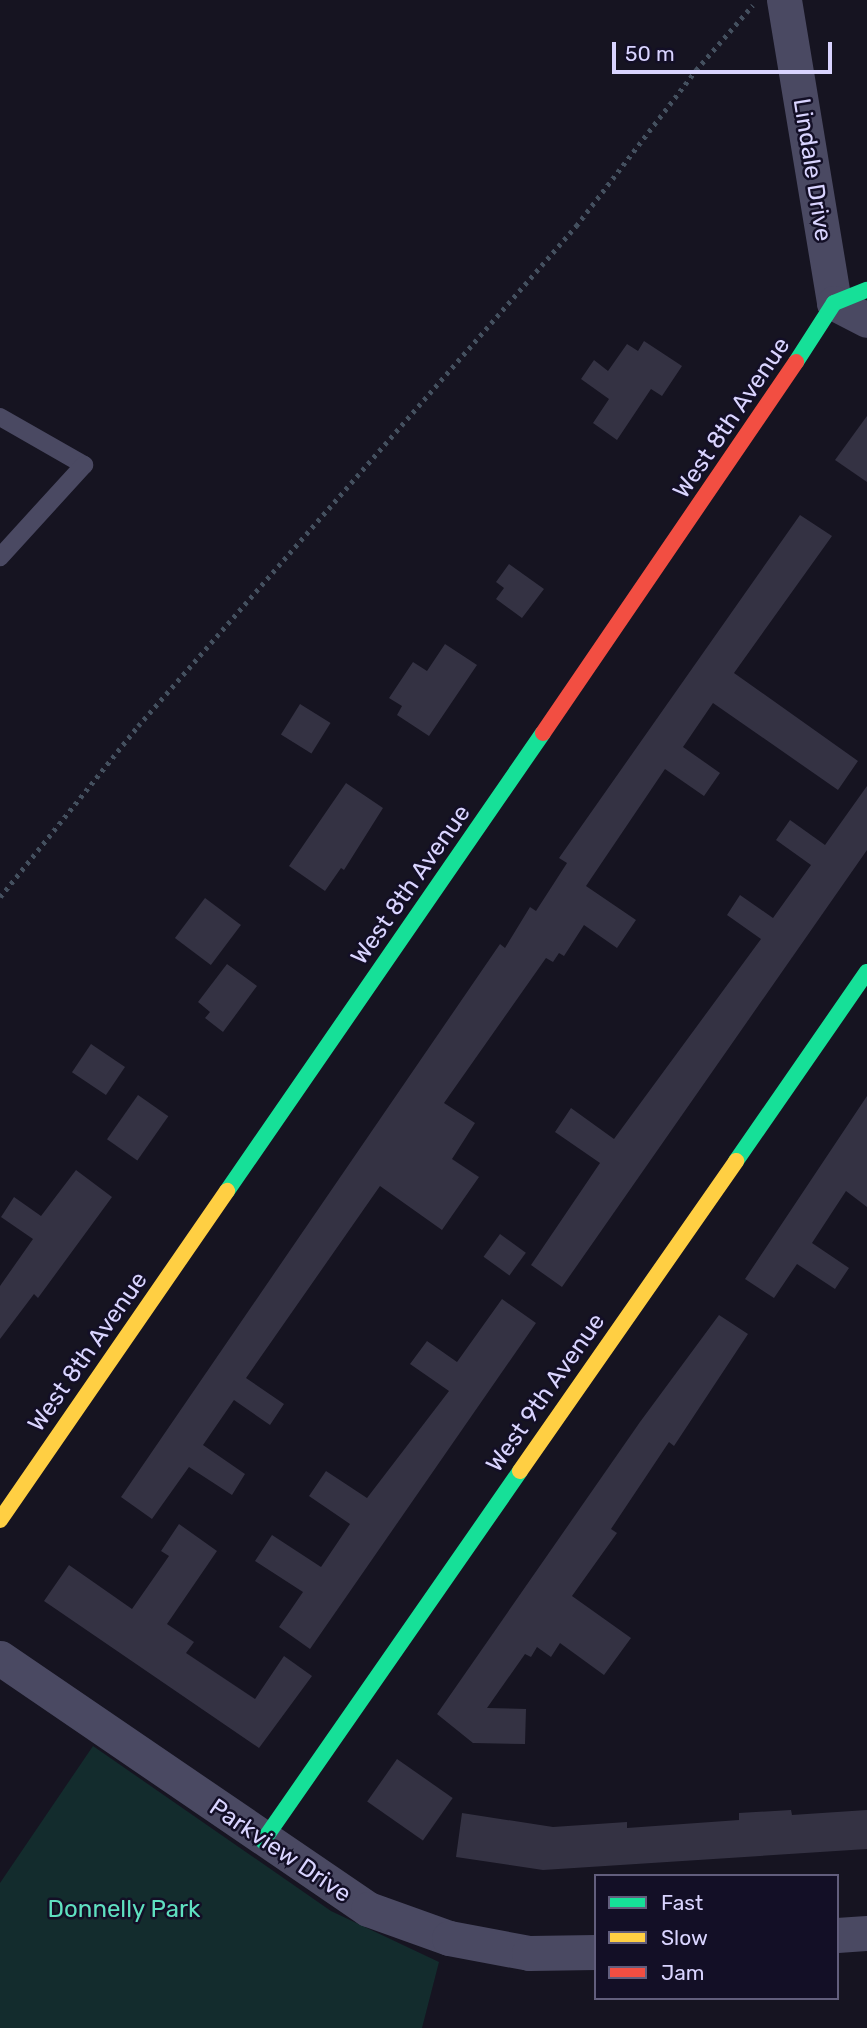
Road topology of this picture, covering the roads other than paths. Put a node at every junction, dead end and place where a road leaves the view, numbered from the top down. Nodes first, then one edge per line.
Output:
1 (768, 3) edge
2 (867, 290) edge
3 (834, 303) junction
4 (867, 320) edge
5 (0, 417) edge
6 (0, 557) edge
7 (867, 972) edge
8 (0, 1520) edge
9 (0, 1658) edge
10 (263, 1841) junction
11 (867, 1933) edge
12 (839, 1935) edge
13 (594, 1952) edge

1 - 3 street, Lindale Drive
2 - 3 street
3 - 4 street
3 - 8 street, West 8th Avenue
5 - 6 lane
7 - 10 street, West 9th Avenue
9 - 10 street, Parkview Drive
10 - 13 street, Parkview Drive
11 - 12 street

